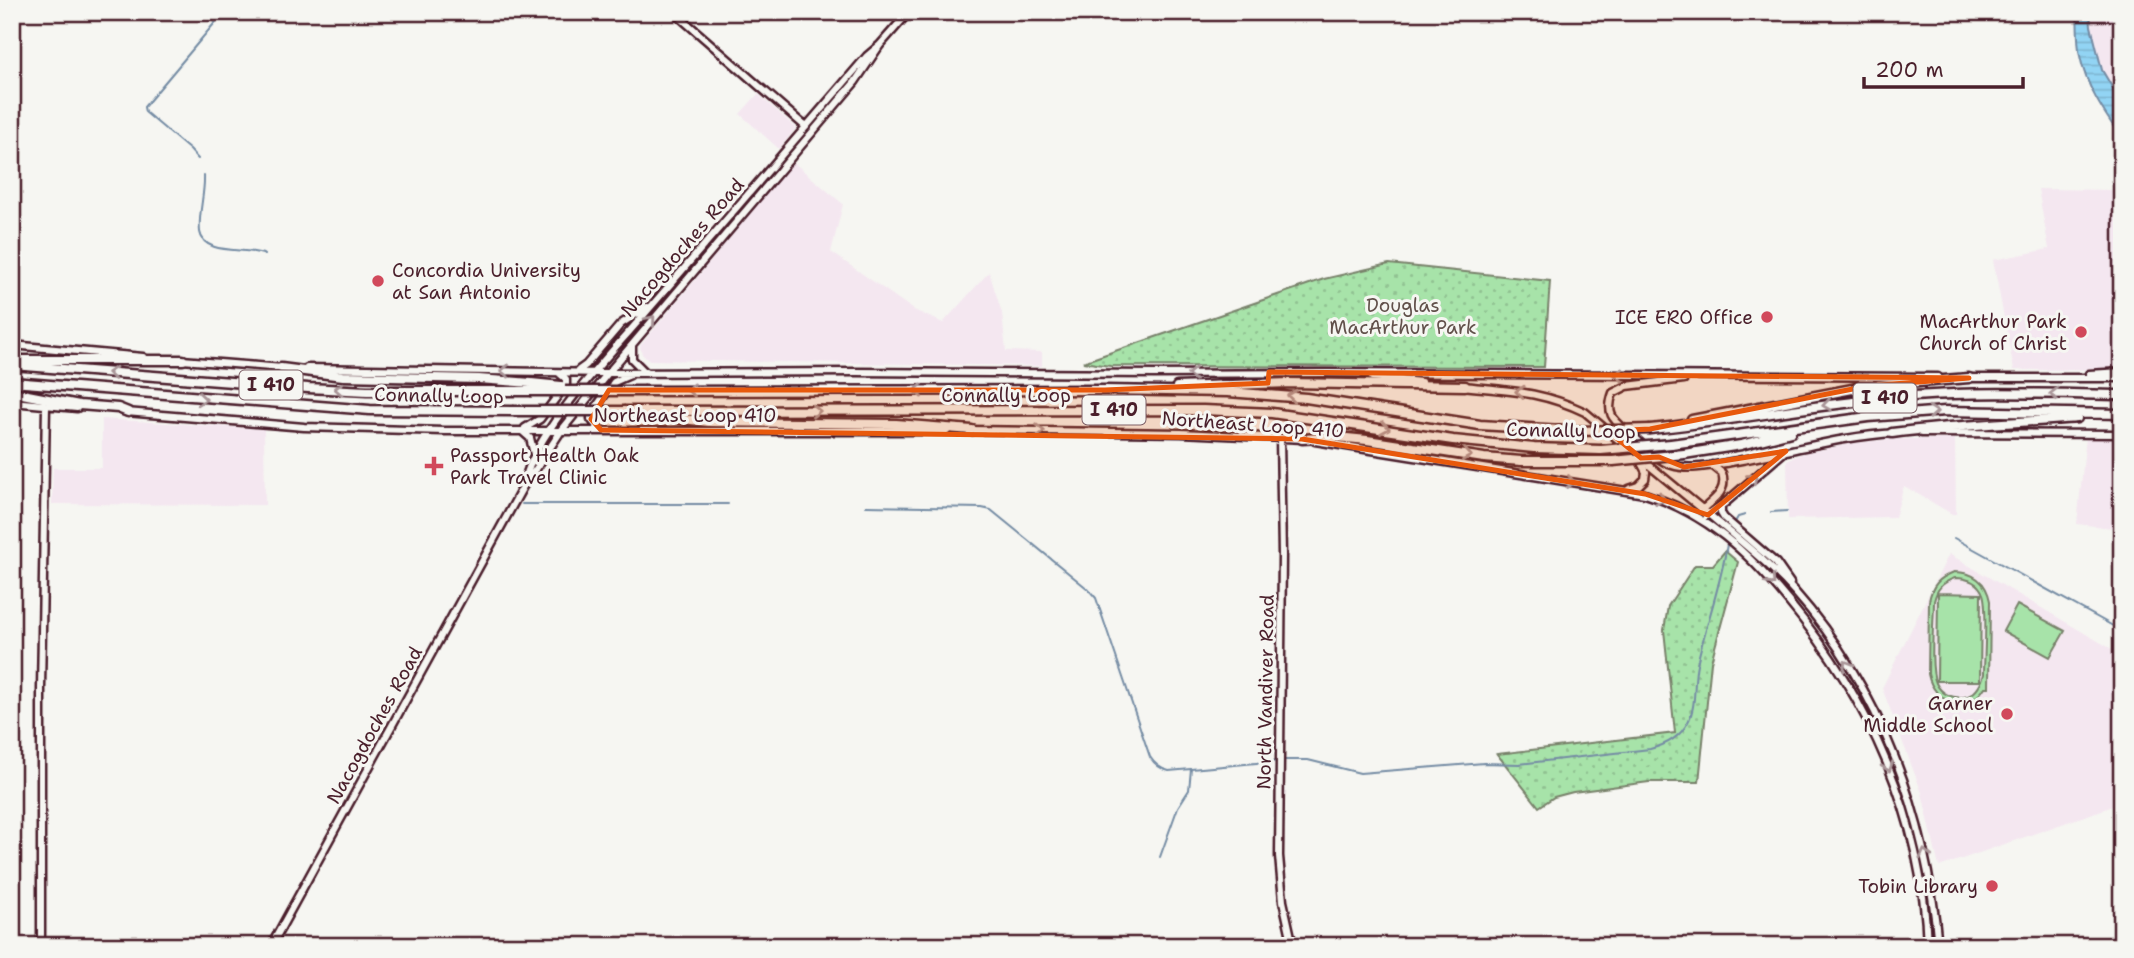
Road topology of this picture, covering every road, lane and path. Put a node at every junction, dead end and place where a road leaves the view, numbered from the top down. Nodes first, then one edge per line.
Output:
1 (674, 12) edge
2 (909, 12) edge
3 (880, 45) junction
4 (806, 127) junction
5 (653, 304) junction
6 (632, 344) junction
7 (12, 345) edge
8 (183, 360) junction
9 (12, 363) edge
10 (281, 368) junction
11 (553, 371) junction
12 (573, 371) junction
13 (2122, 372) edge
14 (593, 373) junction
15 (608, 373) junction
16 (635, 373) junction
17 (646, 373) junction
18 (1325, 373) junction
19 (1712, 376) junction
20 (2065, 377) junction
21 (1969, 378) junction
22 (2122, 378) edge
23 (12, 382) edge
24 (1465, 386) junction
25 (531, 387) junction
26 (1105, 390) junction
27 (12, 393) edge
28 (2122, 395) edge
29 (12, 402) edge
30 (46, 405) junction
31 (625, 411) junction
32 (128, 412) junction
33 (2120, 414) edge
34 (1827, 423) junction
35 (1650, 429) junction
36 (520, 430) junction
37 (549, 430) junction
38 (561, 430) junction
39 (601, 430) junction
40 (972, 430) junction
41 (1892, 433) junction
42 (2122, 433) edge
43 (1280, 438) junction
44 (1303, 439) junction
45 (1786, 451) junction
46 (1636, 454) junction
47 (534, 457) junction
48 (1712, 465) junction
49 (525, 482) junction
50 (1624, 490) junction
51 (1721, 506) junction
52 (1702, 514) junction
53 (1796, 594) junction
54 (41, 946) edge
55 (271, 946) edge
56 (1293, 946) edge
57 (1927, 946) edge
58 (1938, 946) edge

1 - 4 main road
2 - 3 main road, Nacogdoches Road
3 - 4 main road, Nacogdoches Road
6 -> 3 main road, Nacogdoches Road
4 - 5 main road, Nacogdoches Road
5 - 12 main road
5 - 14 main road, Nacogdoches Road
6 - 15 main road, Nacogdoches Road
6 - 17 main road
7 - 8 main road
8 - 9 highway
8 - 10 main road
25 -> 9 highway, Connally Loop / I 410
11 -> 10 main road
10 - 25 highway
11 - 12 main road
11 - 36 main road
12 - 14 main road
13 - 20 main road
14 - 15 main road
14 - 37 main road, Nacogdoches Road
15 - 16 main road
15 - 38 main road, Nacogdoches Road
16 - 17 main road
16 - 39 main road
18 -> 17 main road
19 -> 18 main road
18 - 24 main road
19 - 21 main road
19 - 48 main road
20 - 21 main road
20 - 22 main road
21 - 35 highway
23 -> 31 highway, Connally Loop / I 410, bridge
24 - 26 highway
46 -> 24 main road
26 -> 25 highway, Connally Loop / I 410, bridge
35 -> 26 highway, Connally Loop / I 410, bridge
27 - 32 highway
28 -> 35 highway, Connally Loop / I 410
29 - 30 main road, Northeast Loop 410
30 - 32 main road, Northeast Loop 410
30 - 54 main road
31 -> 34 highway, Connally Loop / I 410, bridge
31 - 40 highway
32 - 36 main road, Northeast Loop 410
34 -> 33 highway, Connally Loop / I 410
33 - 41 highway
44 -> 34 highway, bridge
36 - 37 main road, Northeast Loop 410
36 - 47 main road
37 - 38 main road, Northeast Loop 410
37 - 47 main road, Nacogdoches Road
38 - 39 main road, Northeast Loop 410
38 - 49 main road, Nacogdoches Road
39 - 40 main road, Northeast Loop 410
40 -> 43 main road, Northeast Loop 410
41 - 42 main road
41 - 45 main road
43 - 44 main road, Northeast Loop 410
43 - 56 main road, North Vandiver Road
44 -> 50 main road, Northeast Loop 410
45 - 48 main road
51 -> 45 main road
46 - 50 main road
46 - 52 main road
47 - 49 main road, Nacogdoches Road
48 - 52 main road
49 - 55 main road, Nacogdoches Road
50 -> 52 main road, Northeast Loop 410
51 - 52 main road
51 - 53 main road
52 - 53 main road
52 -> 57 main road
58 -> 53 main road

